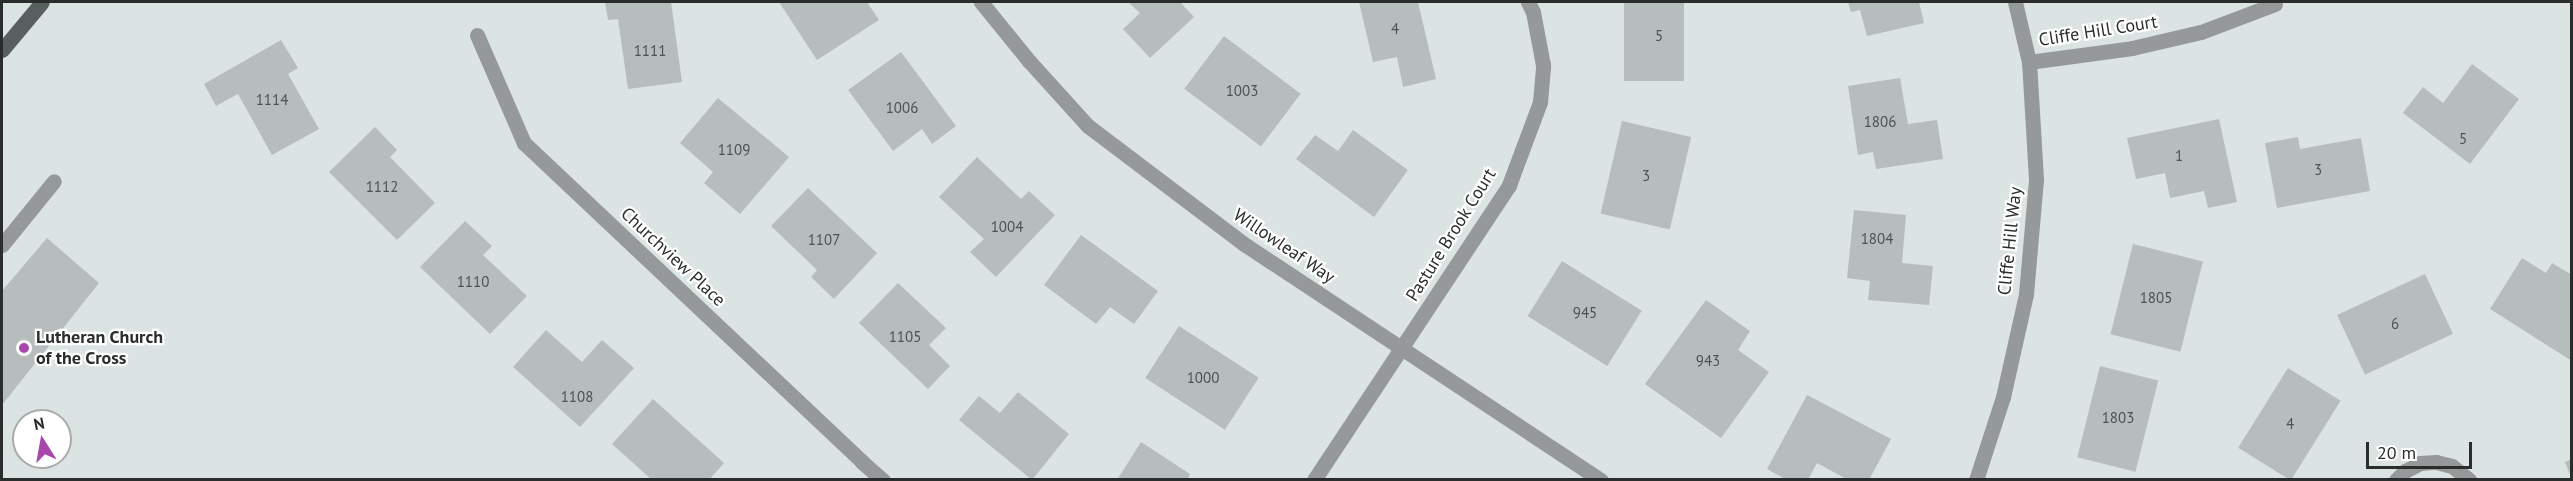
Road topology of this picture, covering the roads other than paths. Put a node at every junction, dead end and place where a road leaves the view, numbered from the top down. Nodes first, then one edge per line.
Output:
1 (42, 2) edge
2 (981, 2) edge
3 (1528, 2) edge
4 (2015, 2) edge
5 (2275, 3) dead end
6 (477, 35) dead end
7 (2, 50) edge
8 (2029, 62) junction
9 (54, 181) dead end
10 (2, 245) edge
11 (1402, 347) junction
12 (883, 480) edge
13 (1314, 480) edge
14 (1601, 480) edge
15 (1976, 480) edge
16 (2396, 480) edge
17 (2469, 480) edge

1 - 7 main road
2 - 11 street, Willowleaf Way
3 - 11 street, Pasture Brook Court
4 - 8 street, Cliffe Hill Way
5 - 8 street, Cliffe Hill Court
6 - 12 street, Churchview Place
8 - 15 street, Cliffe Hill Way
9 - 10 street
11 - 13 street, Pasture Brook Court
11 - 14 street, Willowleaf Way
16 - 17 street

